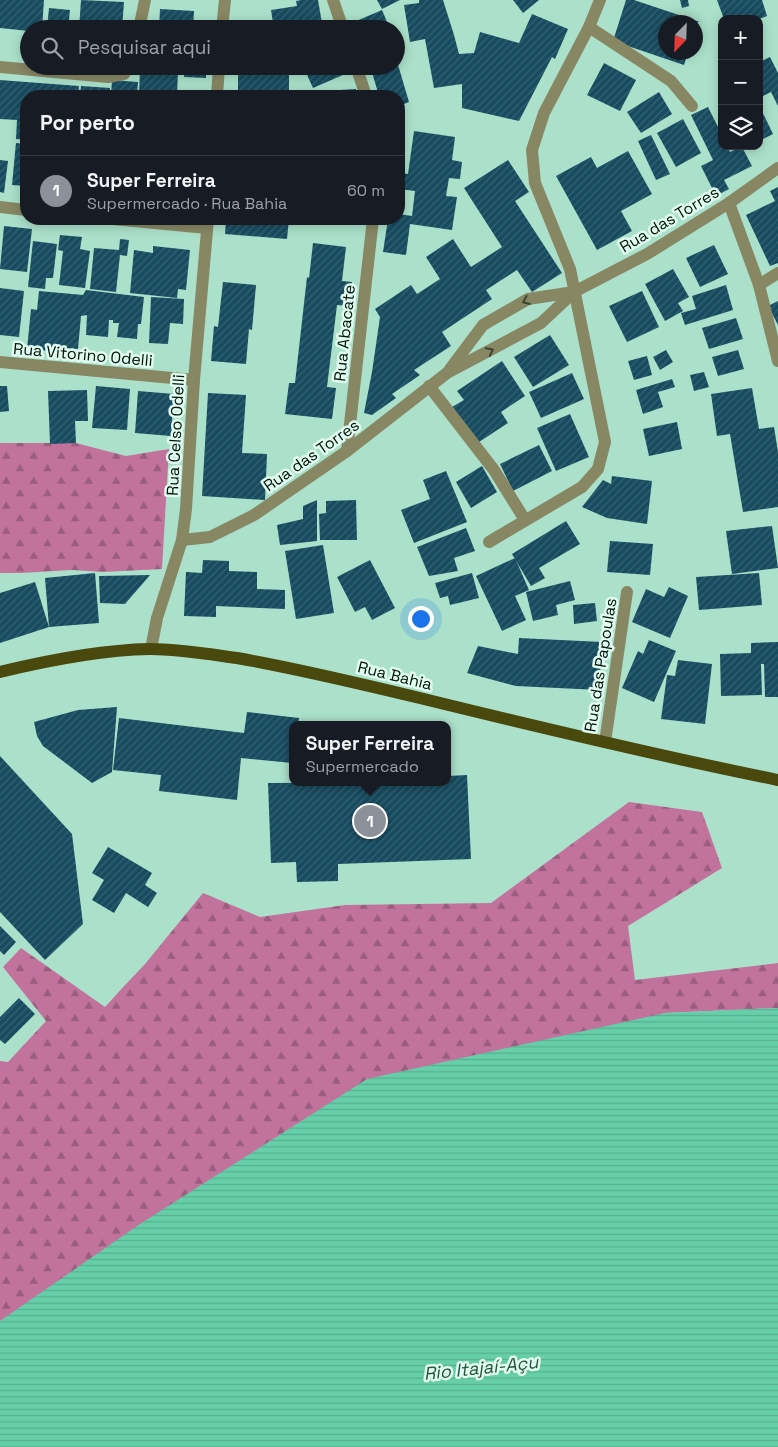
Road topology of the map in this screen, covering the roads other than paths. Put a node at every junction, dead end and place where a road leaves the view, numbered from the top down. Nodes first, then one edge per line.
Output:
1 (145, 0) edge
2 (224, 0) edge
3 (333, 0) edge
4 (600, 0) edge
5 (141, 20) edge
6 (223, 20) edge
7 (340, 20) edge
8 (589, 27) junction
9 (0, 67) edge
10 (20, 69) edge
11 (86, 75) edge
12 (119, 75) edge
13 (218, 75) edge
14 (359, 75) edge
15 (217, 90) edge
16 (364, 90) edge
17 (692, 106) dead end
18 (778, 168) edge
19 (729, 203) junction
20 (0, 207) edge
21 (20, 209) edge
22 (207, 225) edge
23 (372, 225) edge
24 (778, 273) edge
25 (758, 285) junction
26 (574, 292) junction
27 (778, 361) edge
28 (0, 362) edge
29 (446, 373) junction
30 (194, 380) junction
31 (430, 386) junction
32 (347, 451) junction
33 (525, 520) junction
34 (182, 540) junction
35 (489, 542) dead end
36 (627, 592) dead end
37 (151, 649) junction
38 (0, 672) edge
39 (605, 742) junction
40 (778, 780) edge

1 - 5 street
2 - 6 street
3 - 7 street
4 - 8 street
8 - 17 street
8 - 26 street
9 - 10 street
11 - 12 street
13 - 15 street
14 - 16 street
18 - 19 street, Rua das Torres
19 - 25 street
19 - 26 street, Rua das Torres
20 - 21 street
22 - 30 street, Rua Celso Odelli
23 - 32 street, Rua Abacate
24 - 25 street
25 - 27 street
29 -> 26 street, Rua das Torres
26 -> 29 street, Rua das Torres
26 - 33 street
28 - 30 street, Rua Vitorino Odelli
29 - 31 street, Rua das Torres
30 - 34 street, Rua Celso Odelli
31 - 32 street, Rua das Torres
31 - 33 street
32 - 34 street, Rua das Torres
33 - 35 street
34 - 37 street, Rua Celso Odelli
36 - 39 street, Rua das Papoulas
37 - 38 main road, Rua Bahia
37 - 39 main road, Rua Bahia
39 - 40 main road, Rua Bahia

